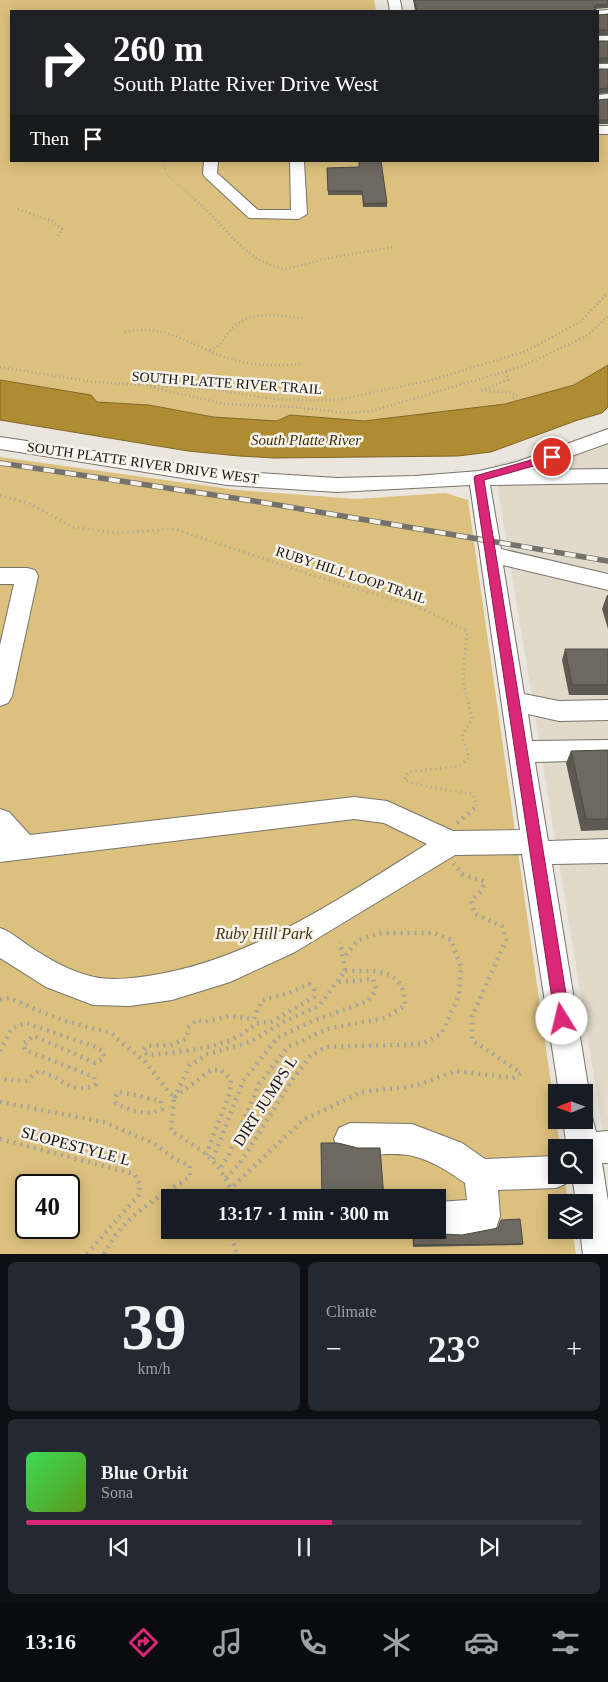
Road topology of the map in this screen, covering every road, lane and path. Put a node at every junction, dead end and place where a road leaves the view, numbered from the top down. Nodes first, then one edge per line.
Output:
1 (164, 162) edge
2 (211, 162) edge
3 (297, 162) edge
4 (18, 209) dead end
5 (56, 239) dead end
6 (394, 247) dead end
7 (608, 293) edge
8 (608, 316) edge
9 (302, 318) dead end
10 (125, 332) dead end
11 (209, 350) junction
12 (300, 364) dead end
13 (0, 367) edge
14 (506, 372) junction
15 (149, 387) junction
16 (513, 398) dead end
17 (608, 436) edge
18 (0, 443) edge
19 (582, 447) junction
20 (608, 475) edge
21 (479, 478) junction
22 (0, 496) edge
23 (489, 554) junction
24 (0, 576) edge
25 (608, 582) edge
26 (4, 659) edge
27 (0, 696) edge
28 (512, 701) junction
29 (608, 710) edge
30 (608, 750) edge
31 (520, 752) junction
32 (0, 820) edge
33 (451, 843) junction
34 (535, 847) junction
35 (12, 848) edge
36 (608, 851) edge
37 (0, 941) edge
38 (340, 942) dead end
39 (344, 957) junction
40 (345, 971) junction
41 (339, 982) junction
42 (0, 1000) edge
43 (0, 1051) edge
44 (148, 1055) joint
45 (0, 1079) edge
46 (573, 1084) edge
47 (174, 1098) junction
48 (0, 1102) edge
49 (151, 1114) joint
50 (0, 1139) edge
51 (350, 1139) dead end
52 (608, 1147) edge
53 (593, 1154) edge
54 (206, 1155) junction
55 (213, 1159) junction
56 (548, 1165) edge
57 (221, 1167) junction
58 (481, 1175) junction
59 (226, 1178) junction
60 (585, 1184) edge
61 (230, 1189) edge
62 (231, 1189) edge
63 (446, 1218) edge
64 (233, 1239) edge
65 (86, 1254) edge
66 (104, 1254) edge
67 (237, 1254) edge
68 (600, 1254) edge

1 - 6 path
2 - 3 street
4 - 5 path
7 - 15 path, SOUTH PLATTE RIVER TRAIL
8 - 14 path
9 - 11 path
10 - 11 path
11 - 12 path
13 - 15 path, SOUTH PLATTE RIVER TRAIL
14 - 15 path
14 - 16 path
17 - 19 street, SOUTH PLATTE RIVER DRIVE WEST
18 - 21 street, SOUTH PLATTE RIVER DRIVE WEST
19 - 20 street
19 - 21 street, SOUTH PLATTE RIVER DRIVE WEST
20 - 21 street
21 - 23 street
22 - 33 path, RUBY HILL LOOP TRAIL
23 - 25 street
23 - 28 street
24 - 26 street
26 - 27 street
28 - 29 street
28 - 31 street
30 - 31 street
31 - 34 street
32 - 35 street
33 - 34 street
33 - 35 street
33 - 37 street
33 - 62 path, RUBY HILL LOOP TRAIL
34 - 36 street
34 - 46 street
38 - 39 path
39 - 40 path
39 - 59 path, DIRT JUMPS L
40 - 41 path
40 - 57 path
41 - 47 path
41 - 55 path
42 - 47 path
43 - 45 path
44 - 44 path
47 - 54 path
47 - 54 path
48 - 66 path
49 - 49 path
50 - 65 path, SLOPESTYLE L
51 - 58 street
52 - 53 street
54 - 55 path
55 - 57 path
56 - 58 street
57 - 59 path
58 - 63 street
59 - 61 path
60 - 68 street
64 - 67 path

